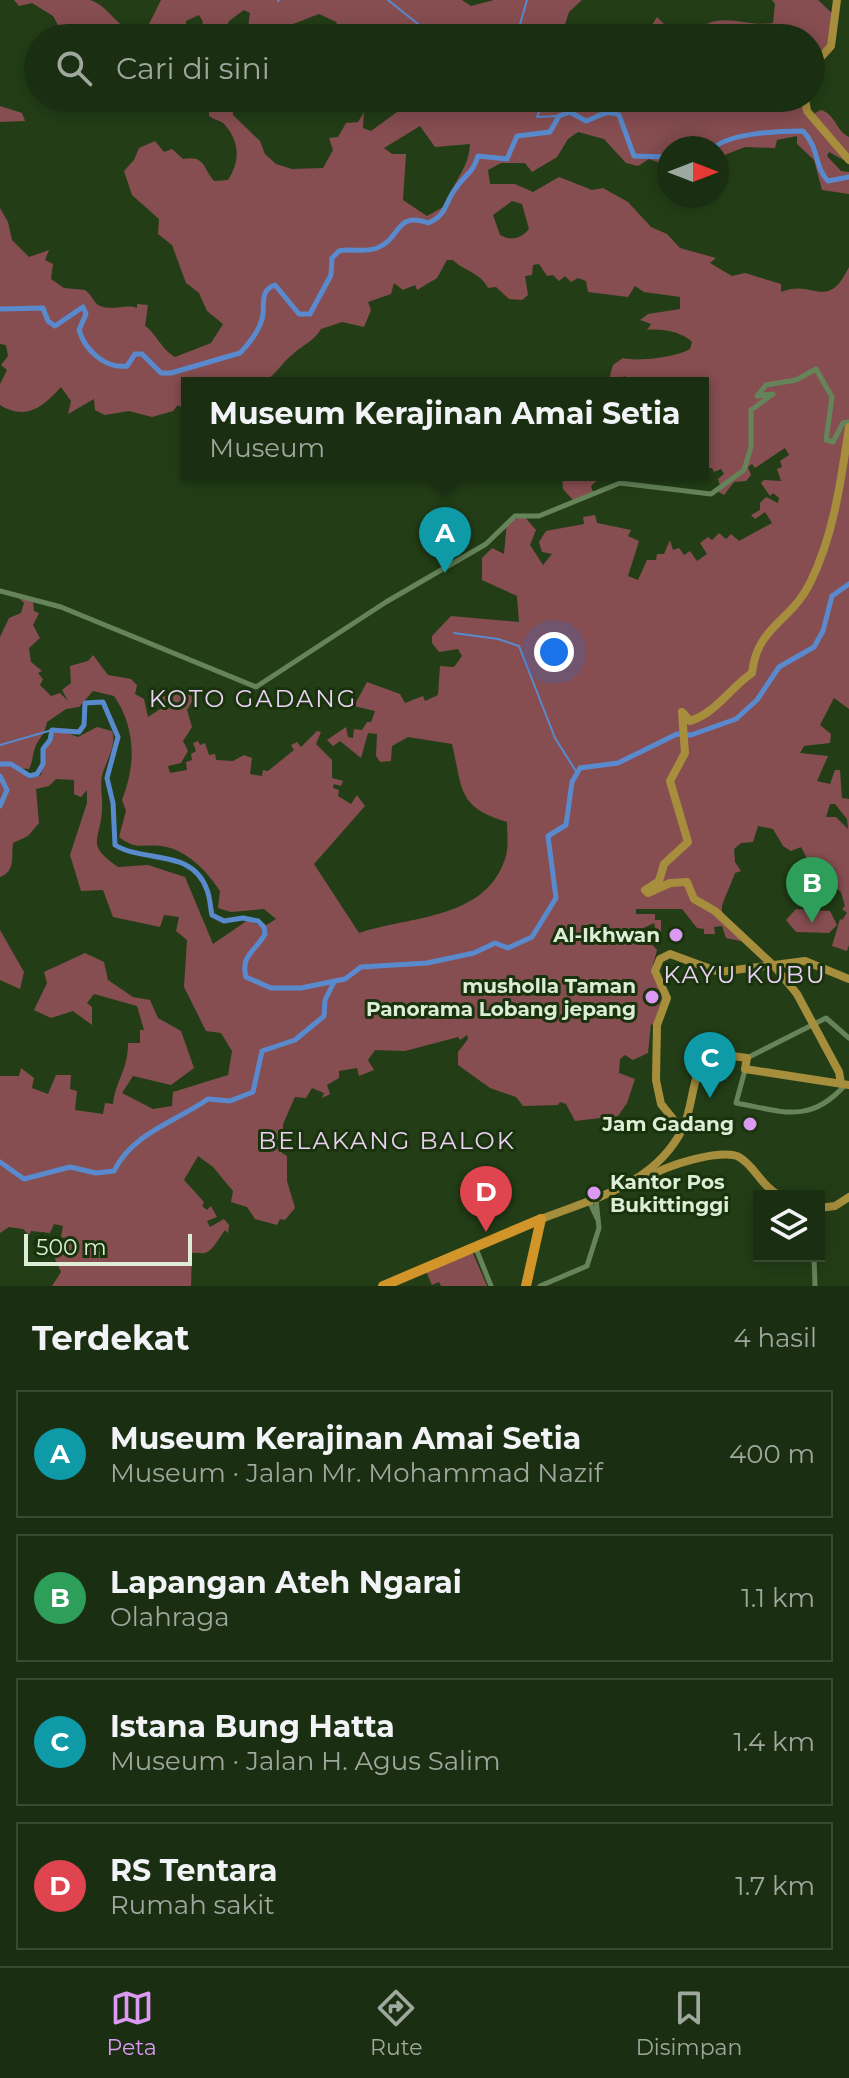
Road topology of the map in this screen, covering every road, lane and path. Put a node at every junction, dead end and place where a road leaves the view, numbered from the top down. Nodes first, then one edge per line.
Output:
1 (837, 0) edge
2 (825, 53) edge
3 (808, 112) edge
4 (849, 160) edge
5 (849, 424) edge
6 (0, 591) edge
7 (771, 963) junction
8 (849, 979) edge
9 (814, 1022) junction
10 (849, 1038) edge
11 (747, 1058) junction
12 (745, 1069) junction
13 (845, 1084) edge
14 (679, 1127) junction
15 (638, 1181) junction
16 (770, 1190) edge
17 (849, 1197) edge
18 (592, 1200) junction
19 (825, 1207) edge
20 (541, 1219) junction
21 (475, 1246) junction
22 (814, 1262) edge
23 (383, 1286) edge
24 (491, 1286) edge
25 (526, 1286) edge
26 (540, 1286) edge
27 (815, 1286) edge

1 - 2 main road
3 - 4 main road
5 - 6 street
5 - 7 main road
7 - 8 main road
7 - 9 main road
7 - 14 main road
9 - 10 street
9 - 11 street
9 - 13 main road
11 - 12 main road
11 - 14 main road
12 - 13 main road
12 - 13 street
14 - 15 main road
15 - 16 main road
15 - 18 main road
17 - 19 main road
18 - 20 main road
18 - 26 street
20 - 21 highway
20 - 25 highway
21 - 23 highway
21 - 24 street
22 - 27 street

